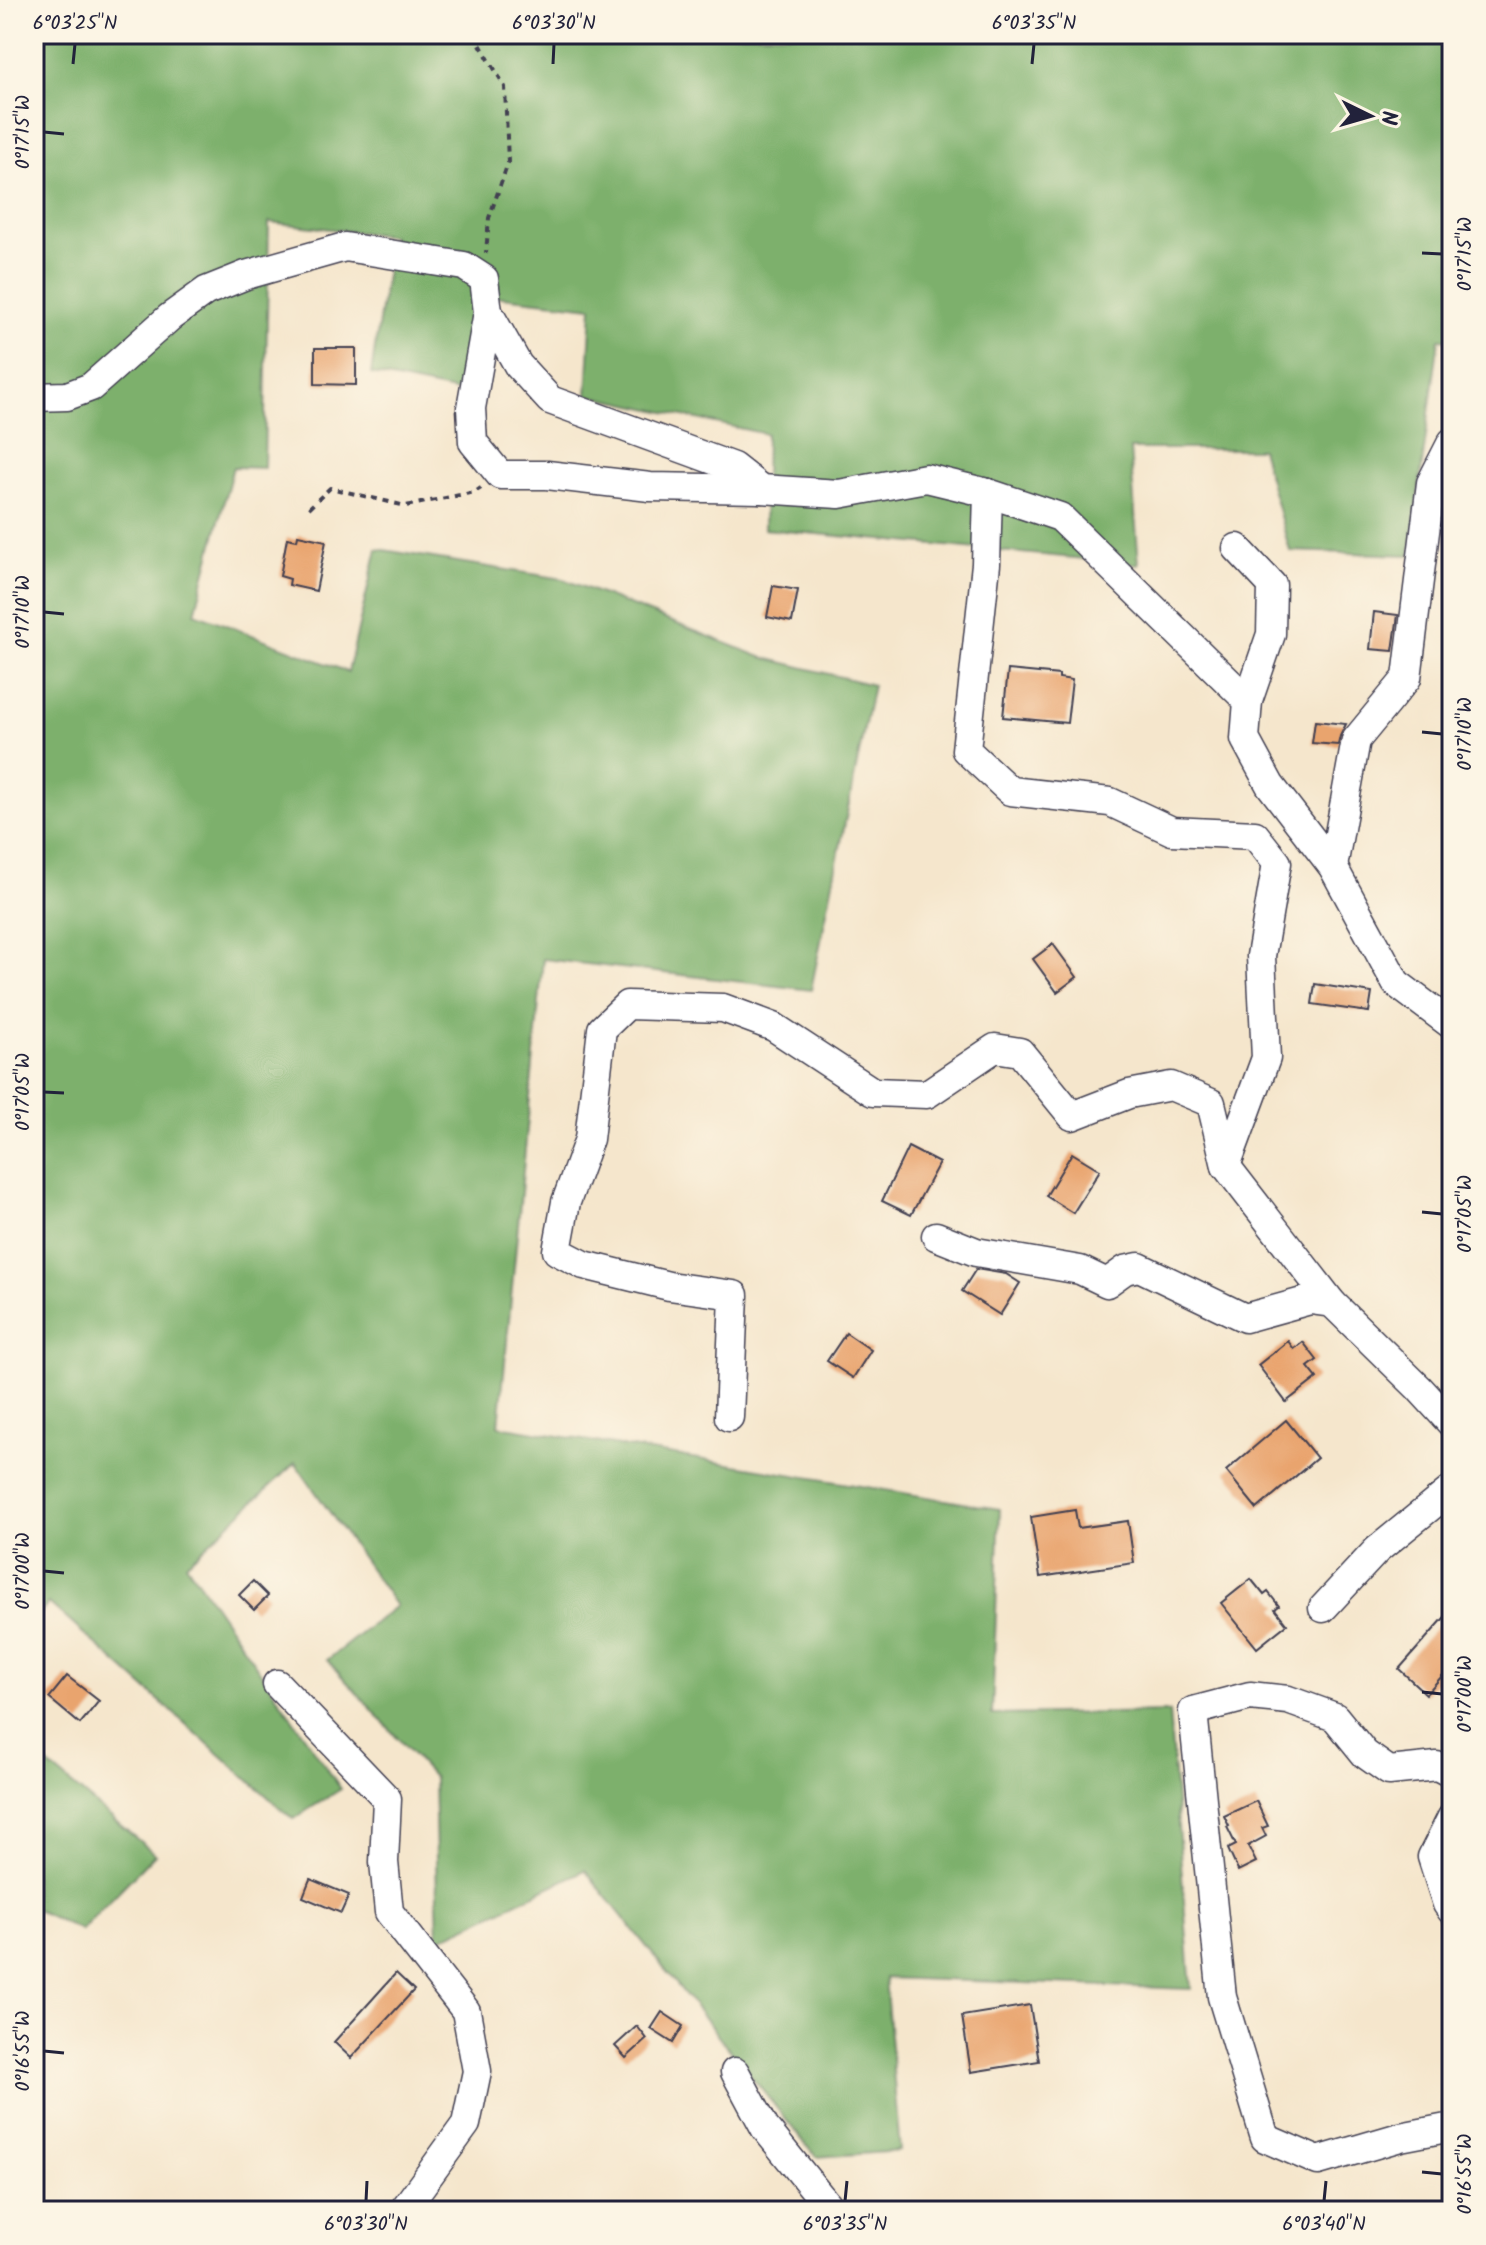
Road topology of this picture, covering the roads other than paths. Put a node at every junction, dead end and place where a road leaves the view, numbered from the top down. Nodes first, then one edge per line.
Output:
1 (488, 312) junction
2 (34, 397) edge
3 (1452, 442) edge
4 (761, 489) junction
5 (988, 493) junction
6 (1237, 548) dead end
7 (1248, 701) junction
8 (1333, 867) junction
9 (1452, 1025) edge
10 (1226, 1166) junction
11 (936, 1236) dead end
12 (1332, 1303) junction
13 (729, 1417) dead end
14 (1452, 1424) edge
15 (1452, 1489) edge
16 (1323, 1608) dead end
17 (277, 1684) dead end
18 (1452, 1774) edge
19 (1452, 1817) edge
20 (1452, 1911) edge
21 (735, 2072) dead end
22 (1452, 2127) edge
23 (403, 2211) edge
24 (832, 2211) edge

1 - 2 street
1 - 4 street
1 - 4 street
3 - 8 street
4 - 5 street
5 - 7 street
5 - 10 street
6 - 7 street
7 - 8 street
8 - 9 street
10 - 12 street
10 - 13 street
11 - 12 street
12 - 14 street
15 - 16 street
17 - 23 street
18 - 22 street
19 - 20 street
21 - 24 street

